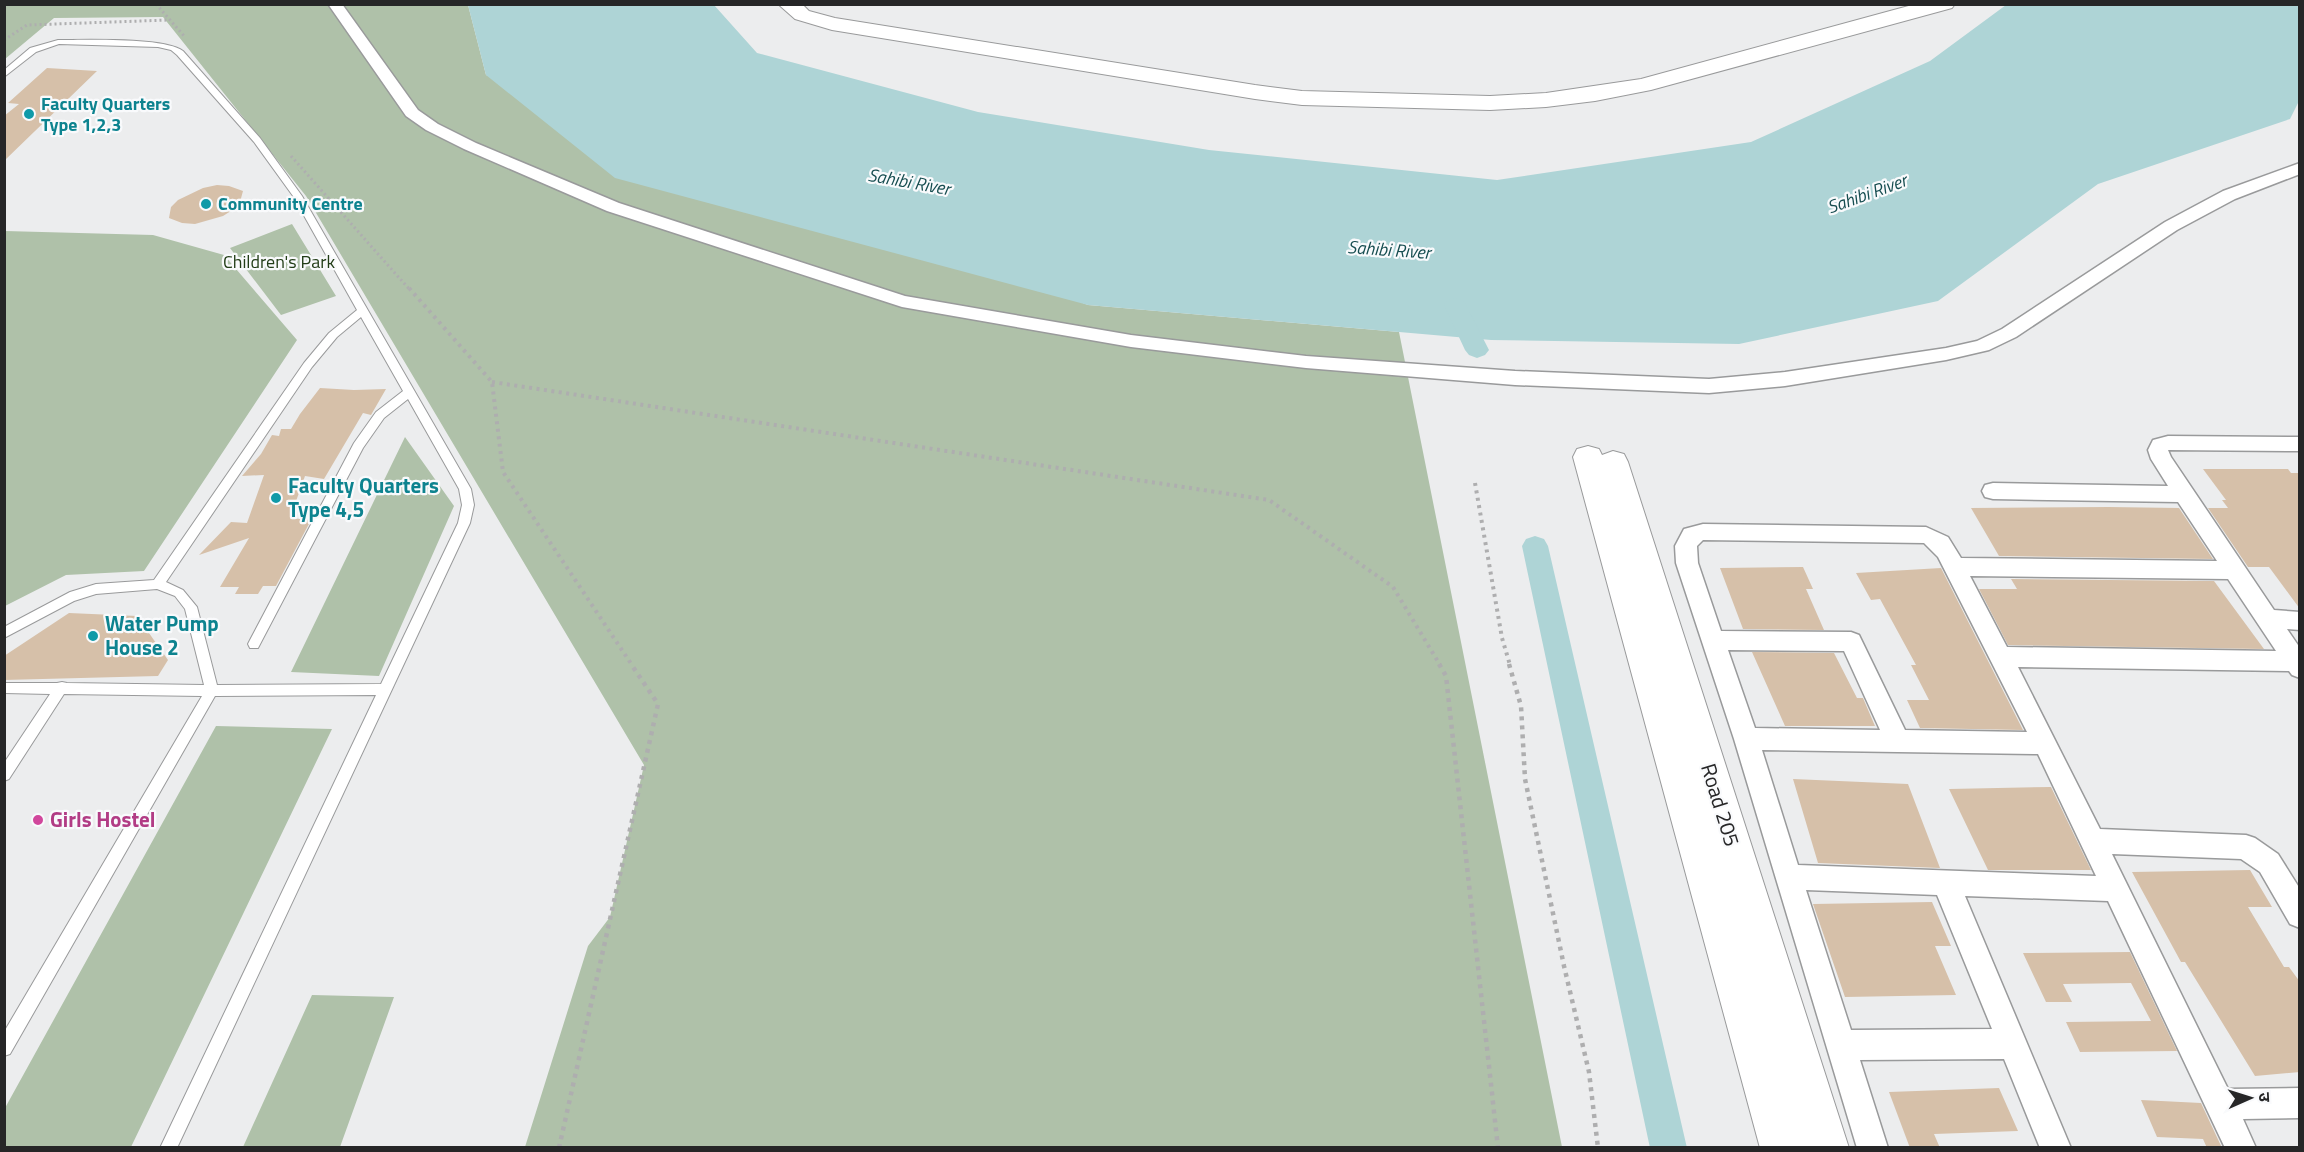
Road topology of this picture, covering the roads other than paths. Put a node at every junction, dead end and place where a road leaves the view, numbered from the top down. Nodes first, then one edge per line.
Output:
1 (335, 4) edge
2 (788, 4) edge
3 (1945, 4) edge
4 (4, 75) edge
5 (2300, 168) edge
6 (362, 311) junction
7 (409, 392) junction
8 (2293, 444) edge
9 (2300, 461) edge
10 (1993, 491) dead end
11 (2184, 494) junction
12 (1954, 567) junction
13 (2235, 570) junction
14 (158, 584) junction
15 (2267, 619) junction
16 (2300, 621) edge
17 (4, 633) edge
18 (1713, 640) junction
19 (254, 644) dead end
20 (2001, 657) junction
21 (2297, 664) edge
22 (62, 687) junction
23 (4, 688) edge
24 (384, 689) junction
25 (212, 690) junction
26 (1746, 739) junction
27 (1898, 741) junction
28 (2045, 743) junction
29 (4, 776) edge
30 (2092, 841) junction
31 (1789, 877) junction
32 (1946, 883) junction
33 (2116, 889) junction
34 (2300, 915) edge
35 (2013, 1044) junction
36 (1841, 1045) junction
37 (4, 1048) edge
38 (2300, 1103) edge
39 (2221, 1104) junction
40 (168, 1148) edge
41 (1783, 1148) edge
42 (1827, 1148) edge
43 (1873, 1148) edge
44 (2056, 1148) edge
45 (2241, 1148) edge

1 - 5 street
2 - 3 street
4 - 6 lane
6 - 7 lane
6 - 14 lane
7 - 19 lane
7 - 24 lane
8 - 9 street
8 - 11 street
10 - 11 street
11 - 13 street
12 - 13 street
12 - 18 street
12 - 20 street
13 - 15 street
14 - 17 lane
14 - 25 lane
15 - 16 street
15 - 21 street
18 - 26 street
18 - 27 street
20 - 21 street
20 - 28 street
22 - 23 lane
22 - 25 lane
22 - 29 lane
24 - 25 lane
24 - 40 lane
25 - 37 lane
26 - 27 street
26 - 31 street
27 - 28 street
28 - 30 street
30 - 33 street
30 - 34 street
31 - 32 street
31 - 36 street
32 - 33 street
32 - 35 street
33 - 39 street
35 - 36 street
35 - 44 street
36 - 43 street
38 - 39 street
39 - 45 street
41 - 42 street, Road 205

